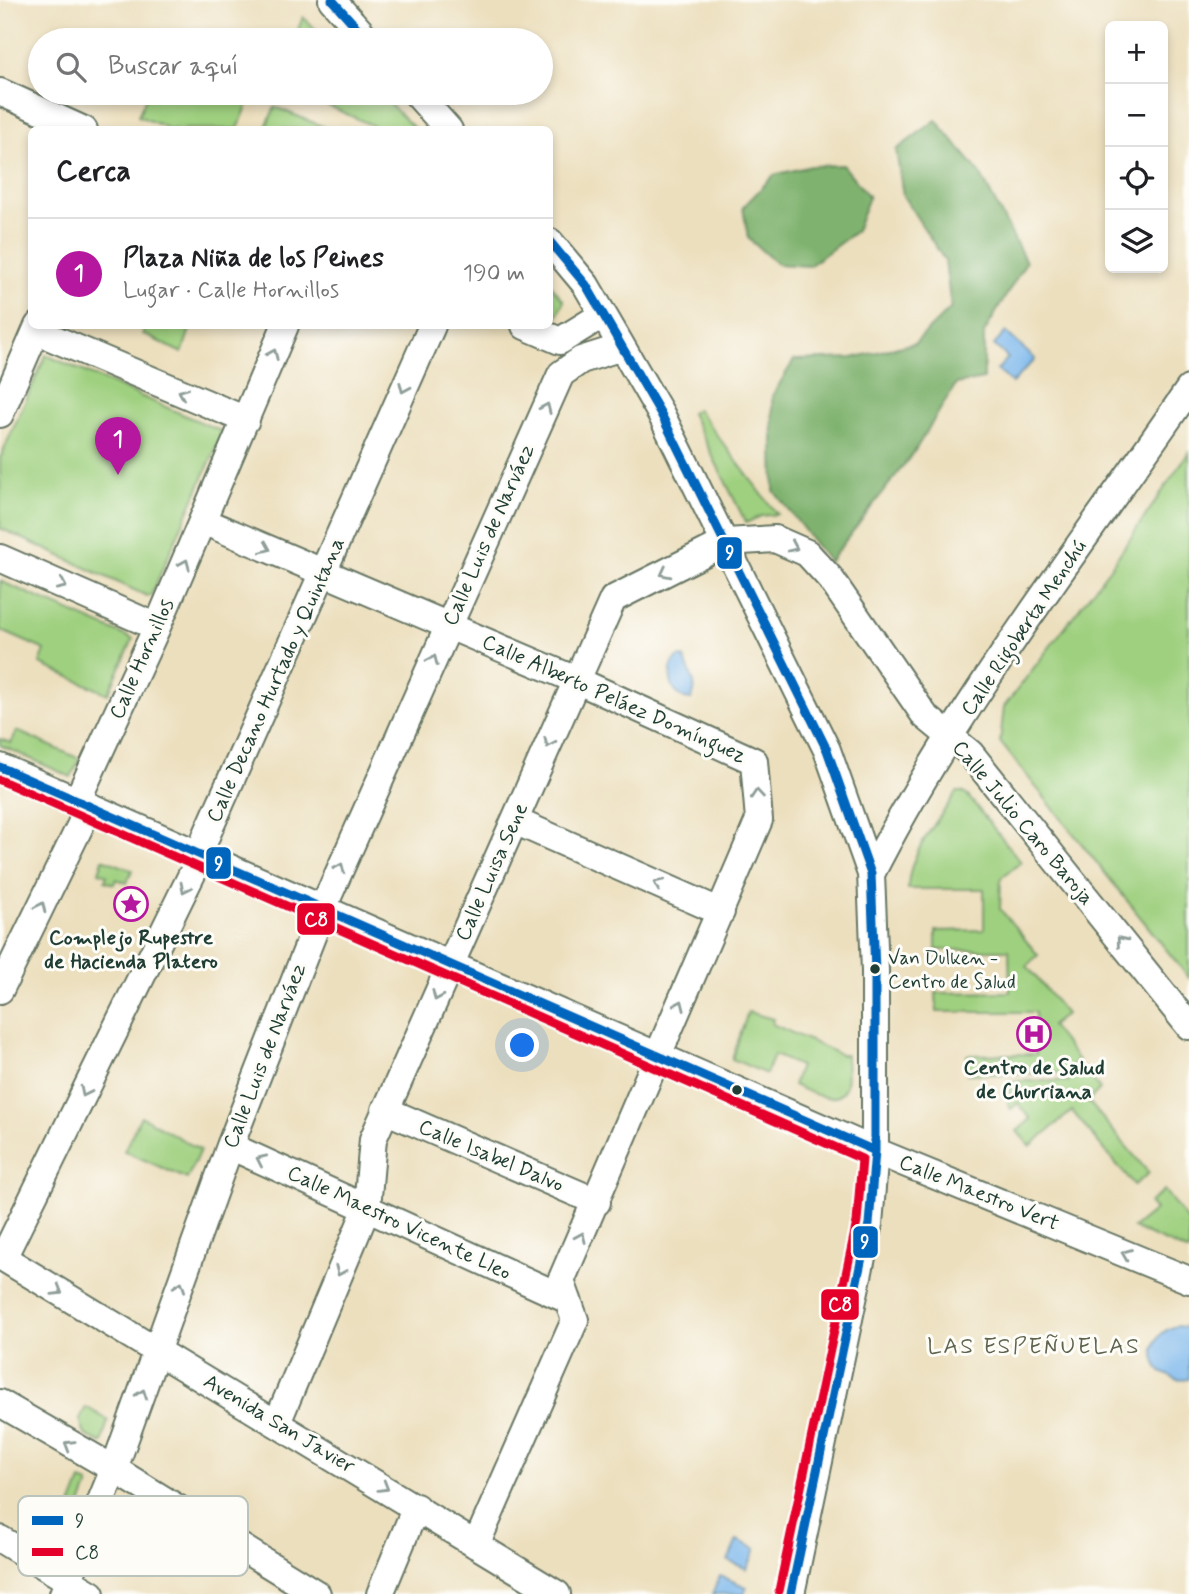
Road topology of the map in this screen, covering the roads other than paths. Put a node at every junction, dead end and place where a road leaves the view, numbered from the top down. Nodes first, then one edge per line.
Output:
1 (331, 0) edge
2 (357, 28) edge
3 (0, 92) edge
4 (28, 105) edge
5 (29, 105) edge
6 (427, 105) edge
7 (75, 126) edge
8 (445, 126) edge
9 (553, 246) edge
10 (602, 315) junction
11 (37, 329) edge
12 (39, 329) edge
13 (284, 329) edge
14 (431, 329) edge
15 (532, 329) edge
16 (560, 341) junction
17 (622, 347) junction
18 (561, 374) junction
19 (1189, 390) edge
20 (0, 414) edge
21 (246, 420) junction
22 (203, 521) junction
23 (726, 542) junction
24 (0, 558) edge
25 (324, 572) junction
26 (448, 626) junction
27 (157, 627) junction
28 (576, 680) junction
29 (951, 737) junction
30 (0, 767) edge
31 (82, 804) junction
32 (515, 821) junction
33 (199, 854) junction
34 (871, 874) junction
35 (323, 908) junction
36 (721, 912) junction
37 (451, 964) junction
38 (0, 990) edge
39 (1189, 1026) edge
40 (658, 1055) junction
41 (386, 1110) junction
42 (230, 1146) junction
43 (875, 1151) junction
44 (597, 1202) junction
45 (367, 1208) junction
46 (2, 1257) edge
47 (1189, 1280) edge
48 (568, 1300) junction
49 (158, 1351) junction
50 (0, 1403) edge
51 (277, 1423) junction
52 (114, 1469) junction
53 (105, 1496) edge
54 (158, 1496) edge
55 (416, 1507) junction
56 (0, 1539) edge
57 (476, 1545) junction
58 (18, 1551) edge
59 (248, 1552) edge
60 (54, 1576) edge
61 (74, 1590) edge
62 (547, 1592) edge
63 (317, 1594) edge
64 (380, 1594) edge
65 (790, 1594) edge

1 - 2 street
3 - 4 street
5 - 7 street
6 - 8 street
9 - 10 street
10 - 16 street
10 - 17 street
11 - 20 street
21 -> 12 street
21 -> 13 street, Calle Hornillos
14 -> 25 street, Calle Decano Hurtado y Quintana
15 - 16 street
16 - 18 street, Calle Luis de Narváez
17 - 18 street
17 - 23 street
26 -> 18 street, Calle Luis de Narváez
19 - 29 street, Calle Rigoberta Menchú
21 - 22 street, Calle Hornillos
22 -> 25 street, Calle Alberto Peláez Domínguez
27 -> 22 street, Calle Hornillos
23 -> 28 street, Calle Luisa Sene
23 -> 29 street, Calle Julio Caro Baroja
23 - 34 street
24 -> 27 street
25 - 26 street, Calle Alberto Peláez Domínguez
25 - 33 street, Calle Decano Hurtado y Quintana
26 - 28 street, Calle Alberto Peláez Domínguez
35 -> 26 street, Calle Luis de Narváez
27 - 31 street, Calle Hornillos
28 -> 32 street, Calle Luisa Sene
36 -> 28 street, Calle Alberto Peláez Domínguez
29 - 34 street, Calle Rigoberta Menchú
39 -> 29 street, Calle Julio Caro Baroja
30 - 31 street, Calle Maestro Vert
31 - 33 street, Calle Maestro Vert
38 -> 31 street, Calle Hornillos
36 -> 32 street
32 - 37 street, Calle Luisa Sene
33 - 35 street, Calle Maestro Vert
33 -> 46 street, Calle Decano Hurtado y Quintana
34 - 43 street
35 - 37 street, Calle Maestro Vert
35 - 42 street, Calle Luis de Narváez
40 -> 36 street
37 - 40 street, Calle Maestro Vert
37 -> 41 street, Calle Luisa Sene
40 - 43 street, Calle Maestro Vert
40 - 44 street
41 - 44 street, Calle Isabel Dalvo
41 - 45 street, Calle Luisa Sene
45 -> 42 street, Calle Maestro Vicente Lleo
49 -> 42 street, Calle Luis de Narváez
47 -> 43 street, Calle Maestro Vert
43 - 65 street
48 -> 44 street
45 - 48 street, Calle Maestro Vicente Lleo
45 -> 51 street, Calle Luisa Sene
46 -> 49 street, Avenida San Javier
48 - 57 street
49 - 51 street, Avenida San Javier
52 -> 49 street, Calle Luis de Narváez
52 -> 50 street
51 -> 55 street, Avenida San Javier
52 - 53 street, Calle Luis de Narváez
52 - 54 street
55 - 57 street, Avenida San Javier
55 - 64 street
56 - 58 street
57 - 62 street, Avenida San Javier
59 - 63 street
60 - 61 street

